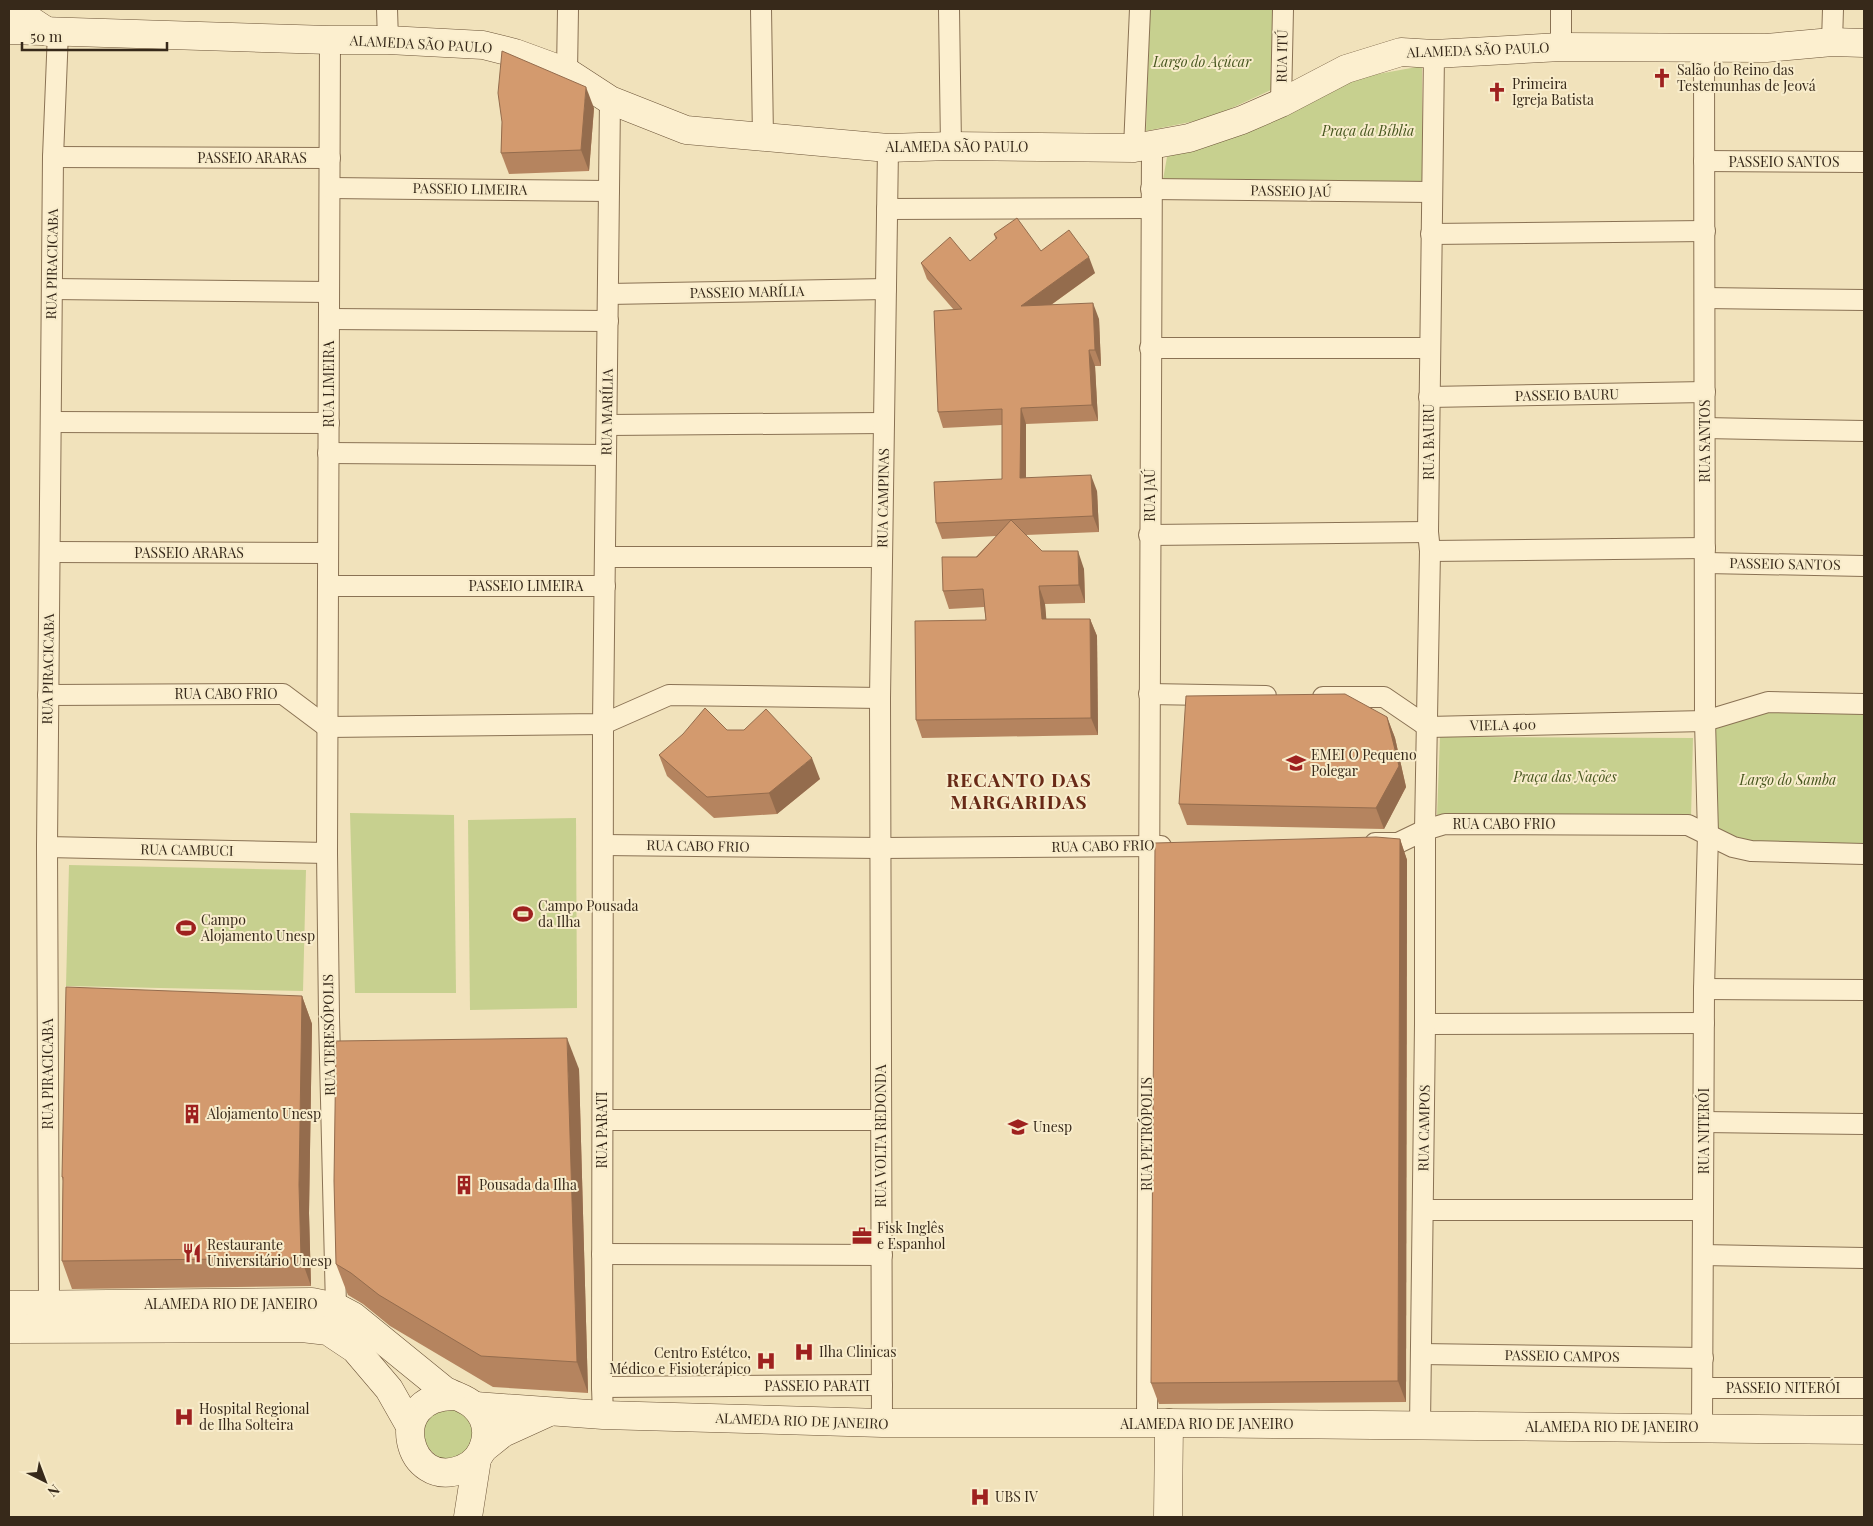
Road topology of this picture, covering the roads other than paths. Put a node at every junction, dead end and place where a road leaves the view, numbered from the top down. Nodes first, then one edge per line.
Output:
1 (13, 9) edge
2 (386, 9) edge
3 (568, 9) edge
4 (761, 9) edge
5 (949, 9) edge
6 (1140, 9) edge
7 (1283, 9) edge
8 (1561, 9) edge
9 (1833, 9) edge
10 (9, 30) edge
11 (54, 32) junction
12 (330, 40) junction
13 (388, 40) junction
14 (1832, 42) junction
15 (1864, 43) edge
16 (1561, 47) junction
17 (1704, 48) junction
18 (1434, 54) junction
19 (567, 72) junction
20 (610, 100) junction
21 (1281, 103) junction
22 (763, 138) junction
23 (951, 146) junction
24 (1143, 146) junction
25 (888, 148) junction
26 (54, 156) junction
27 (330, 158) junction
28 (1704, 161) junction
29 (1864, 162) edge
30 (330, 188) junction
31 (609, 191) junction
32 (1431, 192) junction
33 (1151, 198) junction
34 (888, 209) junction
35 (1705, 231) junction
36 (1431, 234) junction
37 (52, 289) junction
38 (886, 289) junction
39 (329, 292) junction
40 (608, 294) junction
41 (1705, 298) junction
42 (1864, 300) edge
43 (329, 320) junction
44 (608, 321) junction
45 (1150, 348) junction
46 (1430, 348) junction
47 (1705, 392) junction
48 (1429, 397) junction
49 (51, 422) junction
50 (329, 423) junction
51 (884, 423) junction
52 (606, 425) junction
53 (1705, 428) junction
54 (1864, 431) edge
55 (328, 453) junction
56 (606, 454) junction
57 (1150, 535) junction
58 (1429, 542) junction
59 (50, 552) junction
60 (328, 554) junction
61 (1706, 555) junction
62 (605, 557) junction
63 (882, 557) junction
64 (1864, 566) edge
65 (328, 586) junction
66 (605, 586) junction
67 (1148, 694) junction
68 (48, 695) junction
69 (880, 698) junction
70 (1864, 704) edge
71 (1705, 721) junction
72 (603, 724) junction
73 (327, 727) junction
74 (1428, 727) junction
75 (1425, 830) junction
76 (1708, 834) junction
77 (1358, 843) edge
78 (603, 845) junction
79 (1148, 846) junction
80 (1178, 846) edge
81 (47, 847) junction
82 (880, 848) junction
83 (327, 853) junction
84 (1864, 854) edge
85 (1704, 990) junction
86 (1864, 990) edge
87 (1704, 1023) junction
88 (1425, 1024) junction
89 (602, 1120) junction
90 (881, 1120) junction
91 (1704, 1122) junction
92 (1864, 1124) edge
93 (1423, 1210) junction
94 (1703, 1210) junction
95 (602, 1254) junction
96 (882, 1255) junction
97 (1703, 1256) junction
98 (1864, 1258) edge
99 (9, 1305) edge
100 (49, 1305) junction
101 (336, 1306) junction
102 (9, 1330) edge
103 (1421, 1354) junction
104 (1703, 1358) junction
105 (882, 1385) junction
106 (602, 1387) junction
107 (1703, 1388) junction
108 (1864, 1388) edge
109 (464, 1401) junction
110 (550, 1411) junction
111 (604, 1415) junction
112 (882, 1423) junction
113 (1158, 1423) junction
114 (410, 1426) junction
115 (1420, 1426) junction
116 (1702, 1428) junction
117 (1864, 1430) edge
118 (480, 1454) junction
119 (434, 1471) junction
120 (467, 1517) edge
121 (1168, 1517) edge

1 - 11 street
2 - 13 street
3 - 19 street
4 - 22 street
5 - 23 street
6 - 24 street, RUA JAÚ
7 - 21 street, RUA ITÚ
8 - 16 street
9 - 14 street
10 - 11 street, ALAMEDA SÃO PAULO
11 - 12 street, ALAMEDA SÃO PAULO
11 - 26 street, RUA PIRACICABA
12 - 13 street, ALAMEDA SÃO PAULO
12 - 27 street, RUA LIMEIRA
13 - 19 street, ALAMEDA SÃO PAULO
14 - 15 street, ALAMEDA SÃO PAULO
14 - 17 street, ALAMEDA SÃO PAULO
16 - 17 street, ALAMEDA SÃO PAULO
16 - 18 street, ALAMEDA SÃO PAULO
17 - 28 street, RUA SANTOS
18 - 21 street, ALAMEDA SÃO PAULO
18 - 32 street, RUA BAURU
19 - 20 street, ALAMEDA SÃO PAULO
20 - 22 street, ALAMEDA SÃO PAULO
20 - 31 street, RUA MARÍLIA
21 - 24 street, ALAMEDA SÃO PAULO
22 - 25 street, ALAMEDA SÃO PAULO
23 - 24 street, ALAMEDA SÃO PAULO
23 - 25 street, ALAMEDA SÃO PAULO
24 - 33 street, RUA JAÚ
25 - 34 street, RUA CAMPINAS
26 - 27 street, PASSEIO ARARAS
26 - 37 street, RUA PIRACICABA
27 - 30 street, RUA LIMEIRA
28 - 29 street, PASSEIO SANTOS
28 - 35 street, RUA SANTOS
30 - 31 street, PASSEIO LIMEIRA
30 - 39 street, RUA LIMEIRA
31 - 40 street, RUA MARÍLIA
32 - 33 street, PASSEIO JAÚ
32 - 36 street, RUA BAURU
33 - 34 street, PASSEIO JAÚ
33 - 45 street, RUA JAÚ
34 - 38 street, RUA CAMPINAS
35 - 36 street
35 - 41 street, RUA SANTOS
36 - 46 street, RUA BAURU
37 - 39 street
37 - 49 street, RUA PIRACICABA
38 - 40 street, PASSEIO MARÍLIA
38 - 51 street, RUA CAMPINAS
39 - 43 street, RUA LIMEIRA
40 - 44 street, RUA MARÍLIA
41 - 42 street
41 - 47 street, RUA SANTOS
43 - 44 street
43 - 50 street, RUA LIMEIRA
44 - 52 street, RUA MARÍLIA
45 - 46 street
45 - 57 street, RUA JAÚ
46 - 48 street, RUA BAURU
47 - 48 street, PASSEIO BAURU
47 - 53 street, RUA SANTOS
48 - 58 street, RUA BAURU
49 - 50 street
49 - 59 street, RUA PIRACICABA
50 - 55 street, RUA LIMEIRA
51 - 52 street
51 - 63 street, RUA CAMPINAS
52 - 56 street, RUA MARÍLIA
53 - 54 street
53 - 61 street, RUA SANTOS
55 - 56 street
55 - 60 street, RUA LIMEIRA
56 - 62 street, RUA MARÍLIA
57 - 58 street
57 - 67 street, RUA JAÚ
58 - 61 street
58 - 74 street, RUA BAURU
59 - 60 street, PASSEIO ARARAS
59 - 68 street, RUA PIRACICABA
60 - 65 street, RUA LIMEIRA
61 - 64 street, PASSEIO SANTOS
61 - 71 street, RUA SANTOS
62 - 63 street
62 - 66 street, RUA MARÍLIA
63 - 69 street, RUA CAMPINAS
65 - 66 street, PASSEIO LIMEIRA
65 - 73 street, RUA LIMEIRA
66 - 72 street, RUA MARÍLIA
67 - 74 street
67 - 79 street, RUA JAÚ
68 - 73 street, RUA CABO FRIO
68 - 81 street, RUA PIRACICABA
69 - 72 street
69 - 82 street, RUA CAMPINAS
70 - 71 street, VIELA 400
71 - 74 street, VIELA 400
71 - 76 street, RUA SANTOS
72 - 73 street
72 - 78 street, RUA PARATI
73 - 83 street, RUA TERESÓPOLIS
74 - 75 street, RUA BAURU
75 - 76 street, RUA CABO FRIO
75 - 77 street, RUA CABO FRIO
75 - 88 street, RUA CAMPOS
76 - 84 street, RUA CABO FRIO
76 - 85 street, RUA NITERÓI
78 - 82 street, RUA CABO FRIO
78 - 89 street, RUA PARATI
79 - 80 street, RUA CABO FRIO
79 - 82 street, RUA CABO FRIO
79 - 113 street, RUA PETRÓPOLIS
81 - 83 street, RUA CAMBUCI
81 - 100 street, RUA PIRACICABA
82 - 90 street, RUA VOLTA REDONDA
83 - 101 street, RUA TERESÓPOLIS
85 - 86 street
85 - 87 street, RUA NITERÓI
87 - 88 street
87 - 91 street, RUA NITERÓI
88 - 93 street, RUA CAMPOS
89 - 90 street
89 - 95 street, RUA PARATI
90 - 96 street, RUA VOLTA REDONDA
91 - 92 street
91 - 94 street, RUA NITERÓI
93 - 94 street
93 - 103 street, RUA CAMPOS
94 - 97 street, RUA NITERÓI
95 - 96 street
95 - 106 street, RUA PARATI
96 - 105 street, RUA VOLTA REDONDA
97 - 98 street
97 - 104 street, RUA NITERÓI
99 - 100 street, ALAMEDA RIO DE JANEIRO
100 - 101 street, ALAMEDA RIO DE JANEIRO
101 - 109 street, ALAMEDA RIO DE JANEIRO
102 - 114 street, ALAMEDA RIO DE JANEIRO
103 - 104 street, PASSEIO CAMPOS
103 - 115 street, RUA CAMPOS
104 - 107 street, RUA NITERÓI
105 - 106 street, PASSEIO PARATI
105 - 112 street, RUA VOLTA REDONDA
106 - 111 street, RUA PARATI
107 - 108 street, PASSEIO NITERÓI
107 - 116 street, RUA NITERÓI
109 - 110 street, ALAMEDA RIO DE JANEIRO
109 - 114 street, ALAMEDA RIO DE JANEIRO
109 - 118 street, ALAMEDA RIO DE JANEIRO
110 - 111 street, ALAMEDA RIO DE JANEIRO
110 - 118 street, ALAMEDA RIO DE JANEIRO
111 - 112 street, ALAMEDA RIO DE JANEIRO
112 - 113 street, ALAMEDA RIO DE JANEIRO
113 - 115 street, ALAMEDA RIO DE JANEIRO
113 - 121 street
114 - 119 street, ALAMEDA RIO DE JANEIRO
115 - 116 street, ALAMEDA RIO DE JANEIRO
116 - 117 street, ALAMEDA RIO DE JANEIRO
118 - 119 street, ALAMEDA RIO DE JANEIRO
118 - 120 street
119 - 120 street

